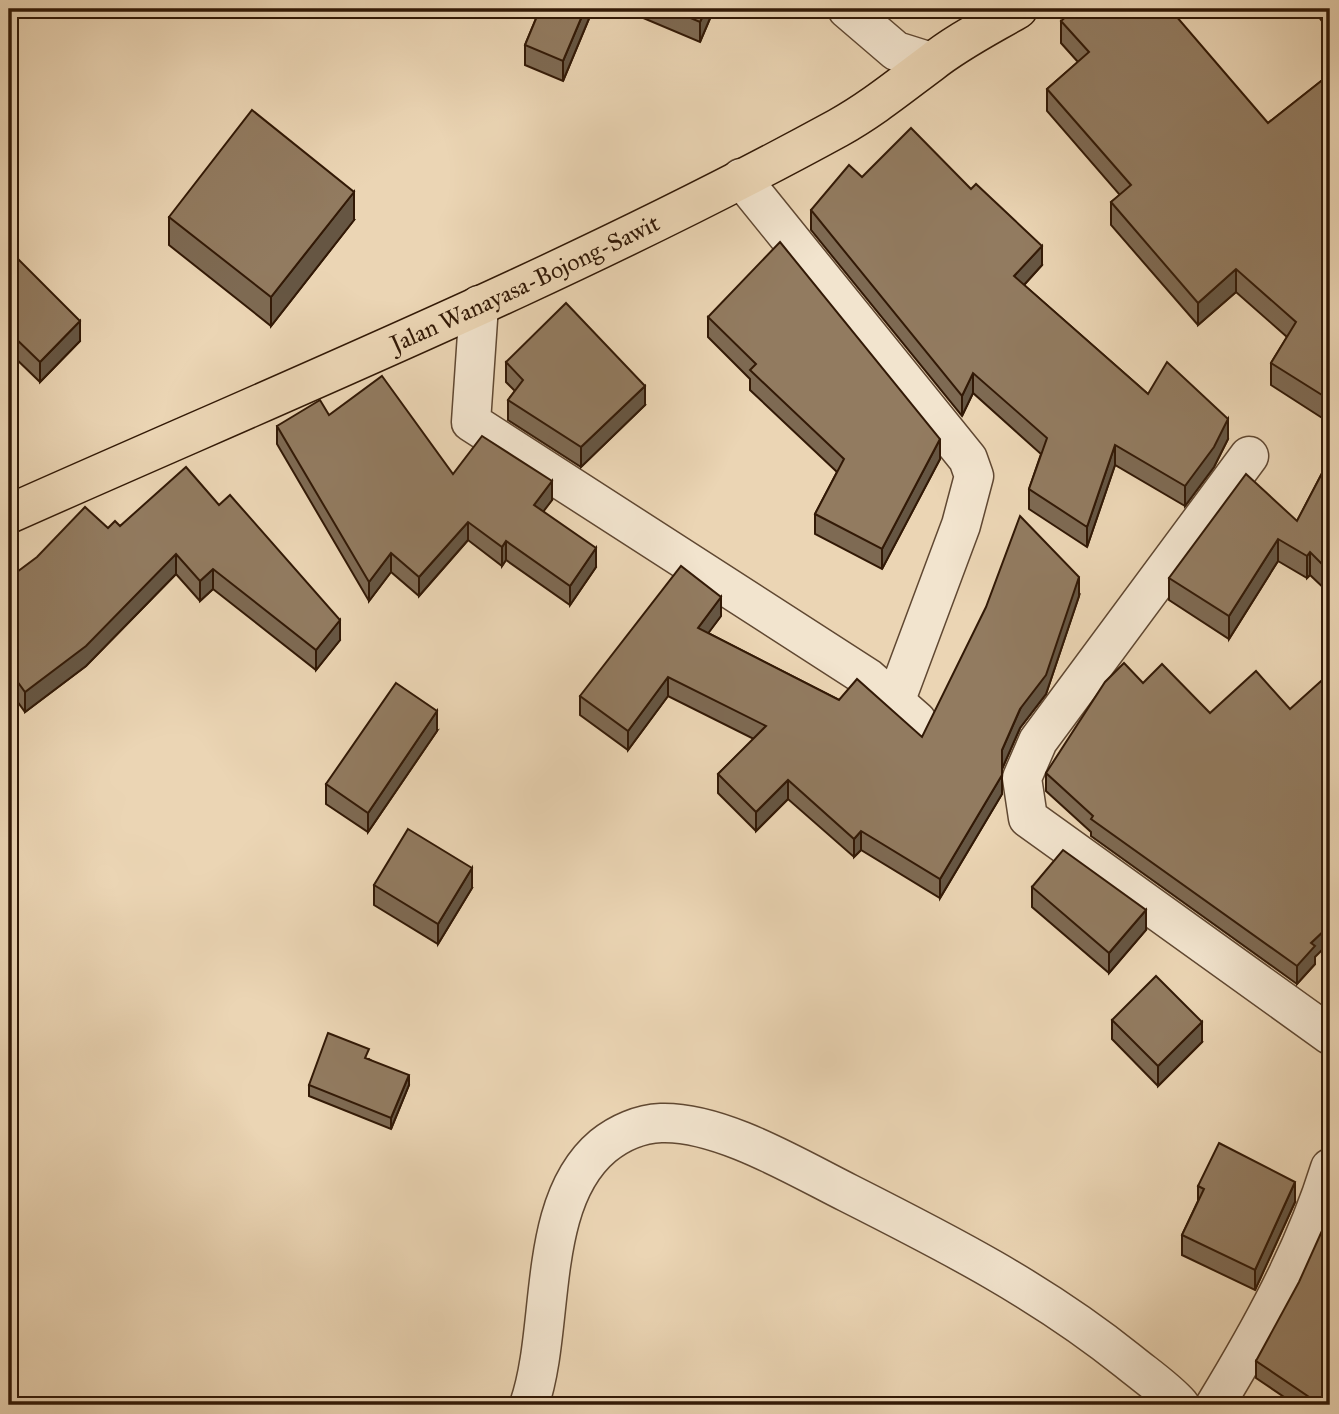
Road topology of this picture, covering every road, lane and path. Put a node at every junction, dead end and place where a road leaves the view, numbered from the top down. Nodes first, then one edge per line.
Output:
1 (847, 9) edge
2 (1018, 9) edge
3 (931, 62) junction
4 (741, 178) junction
5 (479, 306) junction
6 (1249, 456) dead end
7 (9, 514) edge
8 (1330, 1035) edge
9 (1330, 1168) edge
10 (529, 1405) edge
11 (1180, 1405) edge
12 (1215, 1405) edge

1 - 3 street
2 - 3 main road, Jalan Wanayasa-Bojong-Sawit
3 - 4 main road, Jalan Wanayasa-Bojong-Sawit
4 - 5 main road, Jalan Wanayasa-Bojong-Sawit
4 - 5 street
5 - 7 main road, Jalan Wanayasa-Bojong-Sawit
6 - 8 street
9 - 12 street
10 - 11 street

